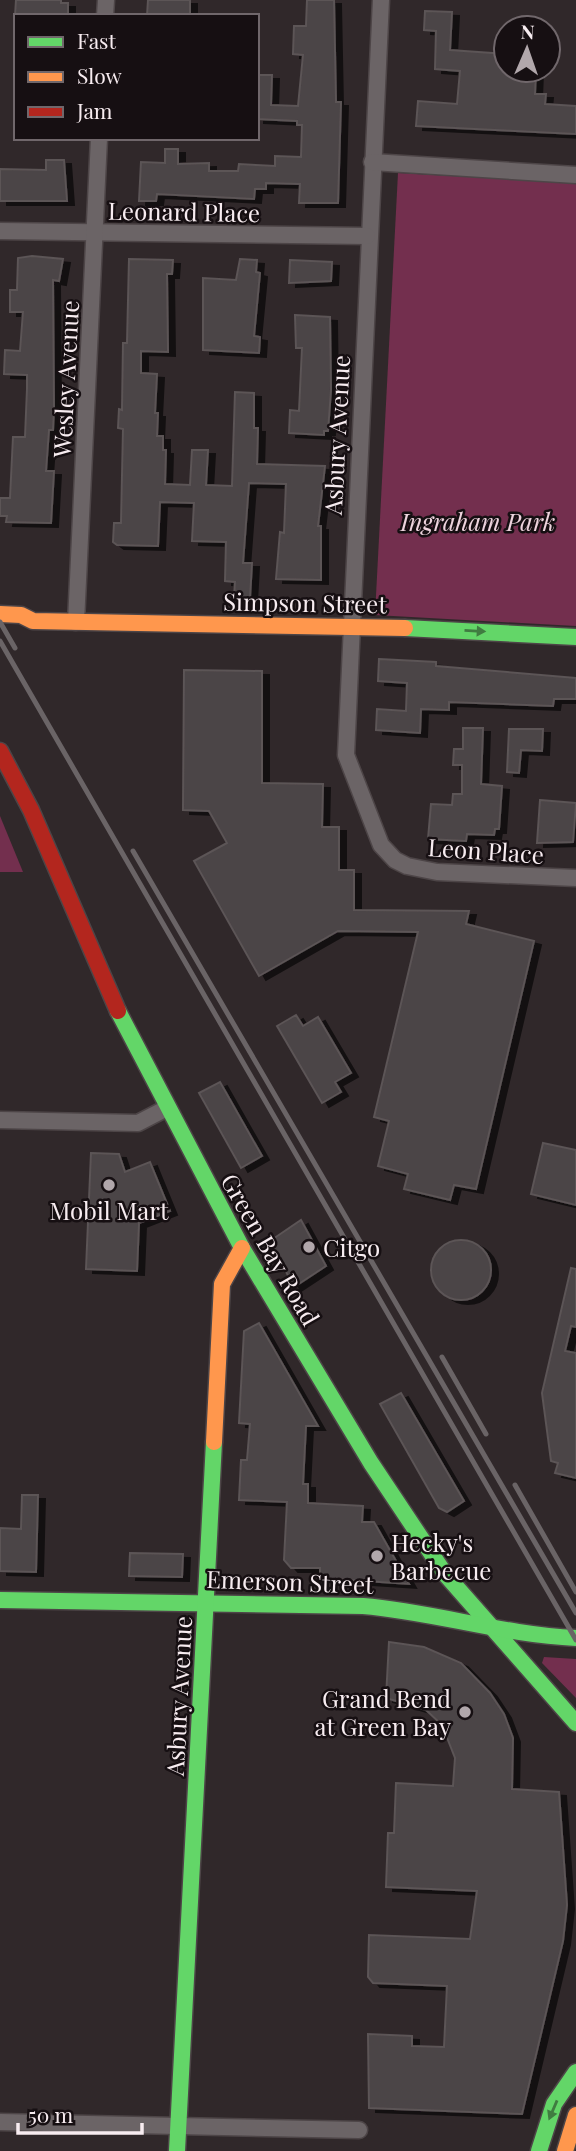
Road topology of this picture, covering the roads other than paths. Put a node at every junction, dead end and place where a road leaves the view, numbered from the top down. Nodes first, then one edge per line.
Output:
1 (381, 0) edge
2 (99, 140) edge
3 (372, 162) junction
4 (576, 175) edge
5 (0, 231) edge
6 (95, 232) junction
7 (367, 236) junction
8 (0, 614) edge
9 (33, 621) junction
10 (76, 622) junction
11 (350, 625) junction
12 (0, 628) edge
13 (576, 637) edge
14 (0, 751) edge
15 (395, 860) joint
16 (576, 878) edge
17 (165, 1109) junction
18 (0, 1120) edge
19 (242, 1248) junction
20 (0, 1600) edge
21 (206, 1601) junction
22 (493, 1628) junction
23 (576, 1638) edge
24 (576, 1723) edge
25 (576, 2072) edge
26 (576, 2115) edge
27 (0, 2122) edge
28 (178, 2124) junction
29 (359, 2130) dead end
30 (177, 2151) edge
31 (539, 2151) edge
32 (565, 2151) edge

1 - 3 street, Asbury Avenue
2 - 6 street, Wesley Avenue
3 - 4 street
3 - 7 street, Asbury Avenue
5 - 6 street, Leonard Place
6 - 7 street, Leonard Place
6 - 10 street, Wesley Avenue
7 - 11 street, Asbury Avenue
8 - 9 main road, Simpson Street
9 - 10 main road, Simpson Street
9 - 12 main road, Simpson Street
10 - 11 main road, Simpson Street
11 -> 13 main road, Simpson Street
11 - 15 street, Asbury Avenue
14 - 17 main road, Green Bay Road
15 - 16 street, Leon Place
17 - 18 street
17 - 19 main road, Green Bay Road
19 - 21 main road, Asbury Avenue
19 - 22 main road, Green Bay Road
20 - 21 main road, Emerson Street
21 - 22 main road, Emerson Street
21 - 28 main road, Asbury Avenue
22 - 23 main road, Emerson Street
22 - 24 main road, Green Bay Road
25 -> 31 main road
26 - 32 main road
27 - 28 street
28 - 29 street
28 - 30 main road, Asbury Avenue

